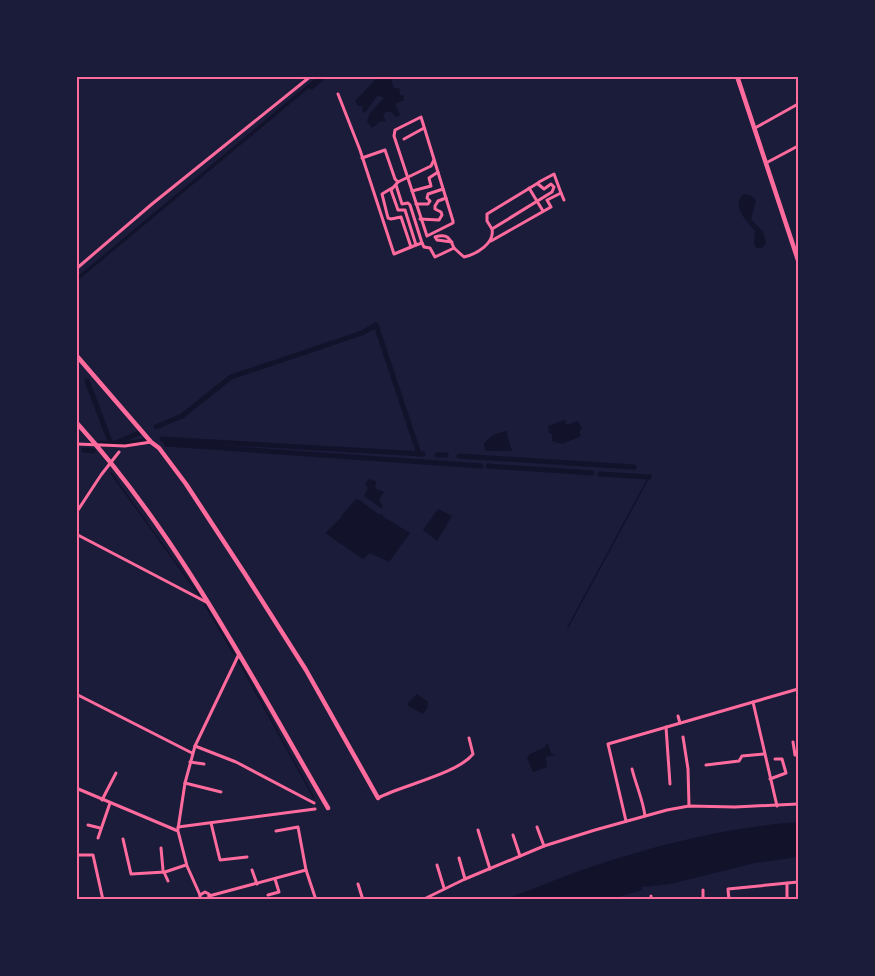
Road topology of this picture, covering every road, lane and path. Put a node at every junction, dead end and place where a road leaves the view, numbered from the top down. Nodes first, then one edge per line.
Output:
1 (311, 76) edge
2 (737, 76) edge
3 (338, 94) dead end
4 (798, 104) edge
5 (424, 128) junction
6 (754, 128) junction
7 (404, 139) dead end
8 (798, 146) edge
9 (362, 158) junction
10 (434, 159) junction
11 (766, 163) junction
12 (431, 166) junction
13 (437, 171) junction
14 (408, 177) junction
15 (539, 182) junction
16 (395, 185) junction
17 (529, 188) junction
18 (443, 189) junction
19 (412, 191) junction
20 (561, 193) junction
21 (446, 198) junction
22 (564, 200) dead end
23 (538, 201) junction
24 (416, 204) junction
25 (543, 211) junction
26 (420, 219) junction
27 (492, 229) junction
28 (490, 241) junction
29 (452, 242) junction
30 (422, 243) junction
31 (416, 245) junction
32 (411, 248) junction
33 (454, 248) junction
34 (798, 260) edge
35 (76, 269) edge
36 (76, 355) edge
37 (76, 422) edge
38 (151, 442) junction
39 (77, 444) edge
40 (98, 446) junction
41 (119, 452) dead end
42 (111, 463) junction
43 (76, 513) edge
44 (76, 534) edge
45 (208, 603) junction
46 (239, 654) junction
47 (798, 689) edge
48 (76, 694) edge
49 (753, 702) junction
50 (678, 716) dead end
51 (680, 723) junction
52 (666, 727) junction
53 (683, 737) dead end
54 (469, 738) dead end
55 (793, 742) dead end
56 (195, 746) junction
57 (192, 753) junction
58 (764, 754) junction
59 (798, 755) edge
60 (775, 759) dead end
61 (190, 762) junction
62 (204, 764) dead end
63 (706, 765) dead end
64 (632, 769) dead end
65 (116, 773) dead end
66 (770, 779) junction
67 (185, 783) junction
68 (670, 784) dead end
69 (76, 788) edge
70 (221, 792) dead end
71 (378, 798) joint
72 (102, 800) junction
73 (110, 803) junction
74 (314, 803) dead end
75 (798, 804) edge
76 (689, 806) junction
77 (777, 806) junction
78 (328, 808) dead end
79 (315, 809) dead end
80 (645, 816) junction
81 (626, 821) junction
82 (211, 823) junction
83 (88, 825) dead end
84 (537, 827) dead end
85 (100, 828) junction
86 (178, 829) junction
87 (478, 830) dead end
88 (276, 831) dead end
89 (513, 835) dead end
90 (98, 838) dead end
91 (123, 839) dead end
92 (544, 846) junction
93 (161, 848) dead end
94 (78, 855) dead end
95 (520, 856) junction
96 (247, 857) dead end
97 (459, 858) dead end
98 (186, 865) junction
99 (437, 865) dead end
100 (490, 869) junction
101 (252, 870) dead end
102 (306, 870) junction
103 (165, 872) junction
104 (131, 874) junction
105 (124, 877) dead end
106 (275, 879) junction
107 (465, 879) junction
108 (168, 880) dead end
109 (798, 882) edge
110 (787, 883) junction
111 (257, 884) junction
112 (358, 884) dead end
113 (444, 888) junction
114 (703, 890) dead end
115 (268, 896) dead end
116 (199, 898) edge
117 (209, 898) edge
118 (103, 900) edge
119 (316, 900) edge
120 (363, 900) edge
121 (422, 900) edge
122 (703, 900) edge
123 (729, 900) edge
124 (787, 900) edge

1 - 35 street
2 - 6 main road
3 - 9 street
4 - 6 street
5 - 7 street
5 - 10 street
5 - 14 street
6 - 11 main road
8 - 11 street
9 - 16 street
9 - 32 street
10 - 12 street
10 - 13 street
11 - 34 main road
12 - 13 street
12 - 14 street
13 - 18 street
13 - 19 street
14 - 16 street
14 - 19 street
15 - 17 street
15 - 20 street
15 - 23 street
16 - 30 street
16 - 31 street
16 - 32 street
17 - 23 street
17 - 27 street
18 - 21 street
18 - 24 street
19 - 24 street
20 - 22 street
20 - 25 street
21 - 26 street
21 - 26 street
23 - 25 street
23 - 27 street
24 - 26 street
25 - 28 street
27 - 28 street
28 - 33 street
29 - 29 street
29 - 33 street
30 - 31 street
30 - 33 street
31 - 32 street
36 - 38 main road
37 - 40 main road
38 - 40 street
38 - 71 main road
39 - 40 street
40 - 42 main road
41 - 42 street
42 - 43 street
42 - 45 main road
44 - 45 street
45 - 46 main road
46 - 56 street
46 - 78 main road
47 - 49 street
48 - 57 street
49 - 51 street
49 - 58 street
50 - 51 street
51 - 52 street
52 - 68 street
52 - 81 street
53 - 76 street
54 - 71 street
55 - 59 street
56 - 57 street
56 - 74 street
57 - 61 street
58 - 63 street
58 - 66 street
60 - 66 street
61 - 62 street
61 - 67 street
64 - 80 street
65 - 72 street
66 - 77 street
67 - 70 street
67 - 86 street
69 - 72 street
72 - 73 street
73 - 85 street
73 - 86 street
75 - 77 street
76 - 77 street
76 - 80 street
79 - 82 street
80 - 81 street
81 - 92 street
82 - 86 street
82 - 96 street
83 - 85 street
84 - 92 street
85 - 90 street
86 - 98 street
87 - 100 street
88 - 102 street
89 - 95 street
91 - 104 street
92 - 95 street
93 - 103 street
94 - 118 street
95 - 100 street
97 - 107 street
98 - 103 street
98 - 116 street
99 - 113 street
100 - 107 street
101 - 111 street
102 - 106 street
102 - 119 street
103 - 104 street
103 - 108 street
104 - 105 street
106 - 111 street
106 - 115 street
107 - 113 street
109 - 110 street
110 - 123 street
110 - 124 street
111 - 117 street
112 - 120 street
113 - 121 street
114 - 122 street
116 - 117 street

